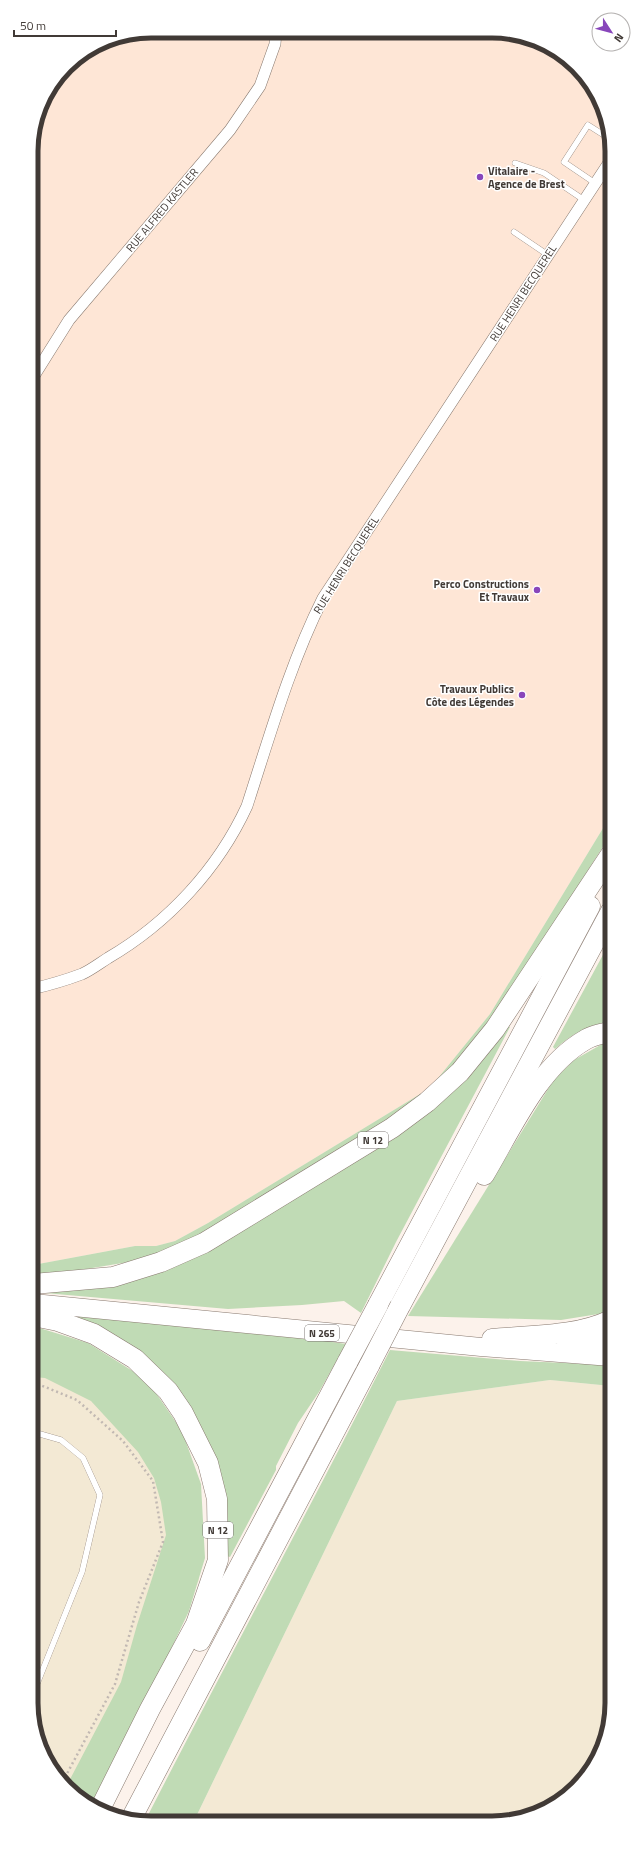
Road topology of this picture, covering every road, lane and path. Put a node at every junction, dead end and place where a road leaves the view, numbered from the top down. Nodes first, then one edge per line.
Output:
1 (276, 38) edge
2 (604, 135) edge
3 (515, 163) dead end
4 (605, 168) edge
5 (595, 183) junction
6 (584, 200) junction
7 (514, 232) dead end
8 (548, 255) junction
9 (38, 369) edge
10 (605, 863) edge
11 (605, 879) edge
12 (605, 922) edge
13 (38, 987) edge
14 (605, 1033) edge
15 (431, 1248) junction
16 (38, 1284) edge
17 (38, 1294) edge
18 (38, 1304) edge
19 (38, 1317) edge
20 (605, 1323) edge
21 (492, 1339) junction
22 (605, 1343) edge
23 (605, 1357) edge
24 (38, 1384) edge
25 (38, 1433) edge
26 (38, 1682) edge
27 (65, 1777) edge
28 (102, 1804) edge
29 (112, 1809) edge
30 (133, 1815) edge

1 - 9 street, RUE ALFRED KASTLER
2 - 5 lane
3 - 6 lane
4 - 5 street, RUE HENRI BECQUEREL
5 - 6 street, RUE HENRI BECQUEREL
6 - 8 street, RUE HENRI BECQUEREL
7 - 8 lane
8 - 13 street, RUE HENRI BECQUEREL
10 - 16 highway, N 12
11 - 29 highway, bridge
12 - 15 highway
14 - 15 highway
15 - 30 highway, bridge
17 - 21 main road, N 265
18 - 23 main road, N 265
19 - 28 highway, N 12
20 - 21 highway
21 - 22 main road, N 265
24 - 27 path
25 - 26 lane

